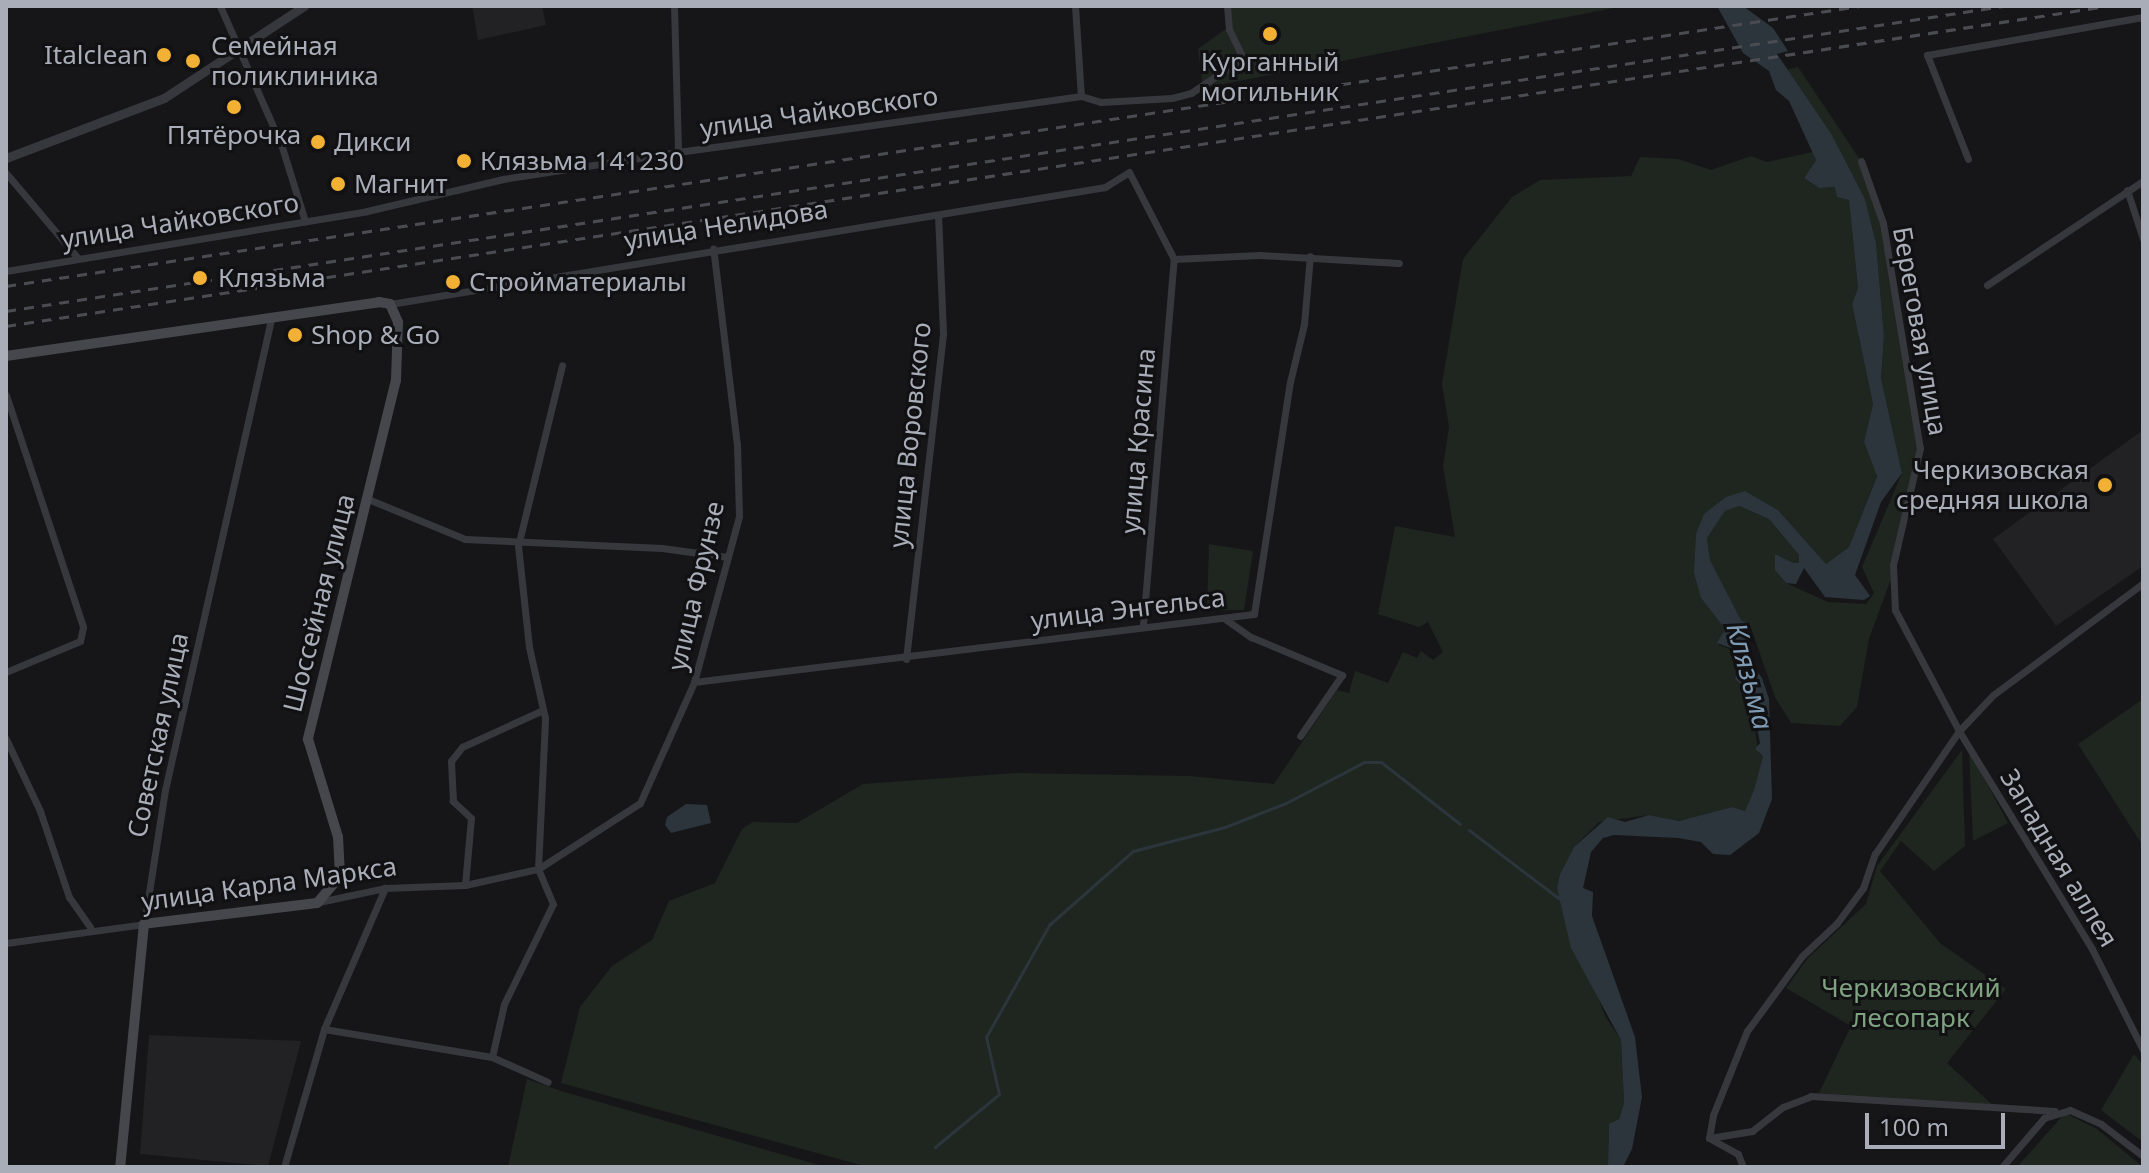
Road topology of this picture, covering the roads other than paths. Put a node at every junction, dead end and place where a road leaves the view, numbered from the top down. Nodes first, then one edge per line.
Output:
1 (220, 6) edge
2 (304, 6) edge
3 (674, 6) edge
4 (1075, 6) edge
5 (1227, 6) edge
6 (2143, 17) edge
7 (242, 48) junction
8 (1081, 96) junction
9 (678, 152) junction
10 (6, 158) edge
11 (1968, 159) dead end
12 (1861, 161) dead end
13 (6, 173) edge
14 (2143, 181) edge
15 (2127, 190) junction
16 (938, 215) junction
17 (305, 221) junction
18 (2143, 239) edge
19 (713, 248) junction
20 (1310, 256) junction
21 (77, 257) junction
22 (1174, 259) junction
23 (1399, 263) dead end
24 (6, 271) edge
25 (1987, 285) dead end
26 (390, 304) junction
27 (271, 318) junction
28 (6, 356) edge
29 (562, 365) dead end
30 (6, 395) edge
31 (368, 499) junction
32 (518, 546) junction
33 (727, 557) junction
34 (2143, 583) edge
35 (1225, 619) junction
36 (1143, 625) junction
37 (906, 659) junction
38 (6, 672) edge
39 (694, 682) junction
40 (543, 710) junction
41 (1959, 731) junction
42 (1300, 736) dead end
43 (6, 739) edge
44 (538, 869) junction
45 (465, 885) junction
46 (385, 888) junction
47 (317, 903) junction
48 (144, 924) junction
49 (90, 927) junction
50 (6, 943) edge
51 (324, 1029) junction
52 (2143, 1050) edge
53 (492, 1057) junction
54 (548, 1082) dead end
55 (2055, 1111) junction
56 (1709, 1138) junction
57 (2143, 1156) edge
58 (120, 1167) edge
59 (284, 1167) edge
60 (1743, 1167) edge
61 (2002, 1167) edge

1 - 7 street
2 - 7 street
3 - 9 street
4 - 8 street
5 - 8 street, улица Чайковского
6 - 11 street
7 - 10 street
7 - 17 street
8 - 9 street, улица Чайковского
9 - 17 street, улица Чайковского
12 - 41 street, Береговая улица
13 - 21 street
14 - 15 street
15 - 18 street
15 - 25 street
16 - 19 street, улица Нелидова
16 - 22 street, улица Нелидова
16 - 37 street, улица Воровского
17 - 21 street, улица Чайковского
19 - 26 street, улица Нелидова
19 - 33 street, улица Фрунзе
20 - 22 street
20 - 23 street
20 - 35 street, улица Энгельса
21 - 24 street, улица Чайковского
22 - 36 street, улица Красина
26 - 27 main road, улица Нелидова
26 - 31 main road, Шоссейная улица
27 - 28 main road, улица Нелидова
27 - 48 street, Советская улица
29 - 32 street
30 - 38 street
31 - 32 street
31 - 47 main road, Шоссейная улица
32 - 33 street
32 - 40 street
33 - 39 street, улица Фрунзе
34 - 41 street
35 - 36 street, улица Энгельса
35 - 42 street
36 - 37 street, улица Энгельса
37 - 39 street, улица Энгельса
39 - 44 street, улица Фрунзе
40 - 44 street
40 - 45 street
41 - 52 street, Западная аллея
41 - 56 street
43 - 49 street
44 - 45 street, улица Карла Маркса
44 - 53 street
45 - 46 street, улица Карла Маркса
46 - 47 street, улица Карла Маркса
46 - 51 street
47 - 48 main road, улица Карла Маркса
48 - 49 street, улица Карла Маркса
48 - 58 main road, Советская улица
49 - 50 street, улица Карла Маркса
51 - 53 street
51 - 59 street
53 - 54 street
55 - 56 street
55 - 57 street
55 - 61 street
56 - 60 street

